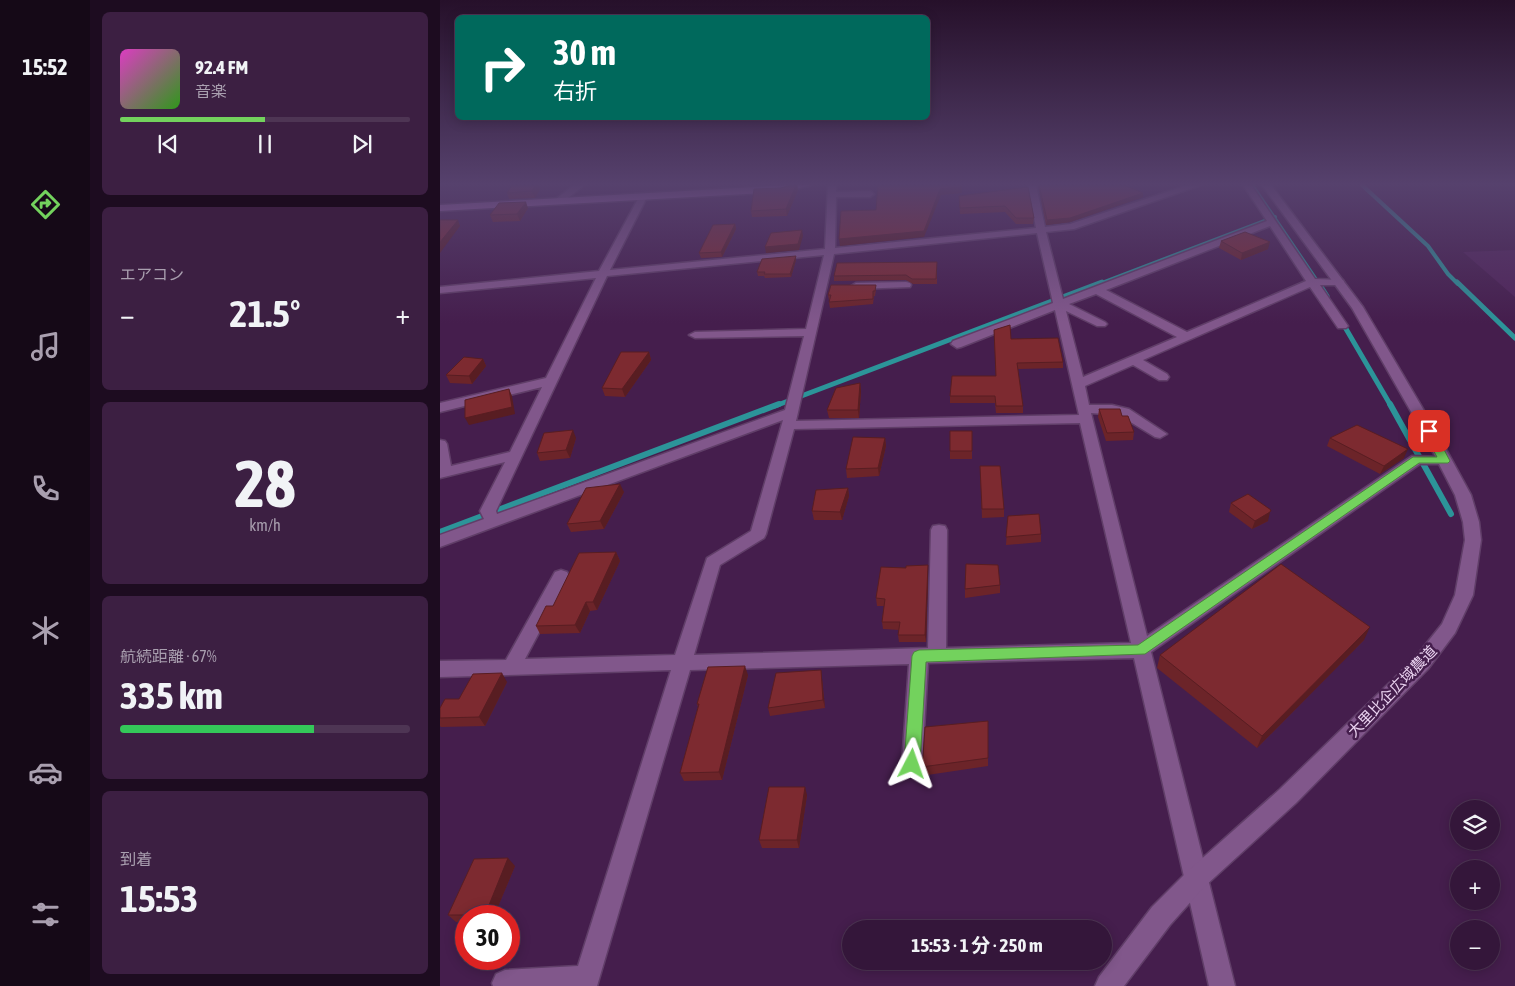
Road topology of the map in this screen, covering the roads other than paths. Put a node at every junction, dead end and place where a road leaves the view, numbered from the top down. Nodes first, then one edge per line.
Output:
1 (625, 231) edge
2 (830, 231) edge
3 (1031, 231) edge
4 (1041, 231) edge
5 (1250, 231) edge
6 (1279, 231) edge
7 (1300, 231) edge
8 (830, 251) junction
9 (603, 274) junction
10 (1313, 282) junction
11 (1338, 282) junction
12 (906, 285) edge
13 (831, 286) junction
14 (440, 290) edge
15 (1097, 290) junction
16 (1058, 300) junction
17 (1101, 324) dead end
18 (1342, 326) dead end
19 (810, 332) junction
20 (695, 335) dead end
21 (1187, 337) junction
22 (958, 344) dead end
23 (1134, 360) junction
24 (1163, 376) dead end
25 (551, 381) junction
26 (1078, 384) junction
27 (440, 408) edge
28 (1084, 414) junction
29 (790, 418) junction
30 (1160, 434) dead end
31 (440, 444) edge
32 (515, 455) junction
33 (1444, 461) junction
34 (442, 473) edge
35 (490, 516) junction
36 (939, 530) dead end
37 (440, 541) edge
38 (561, 576) dead end
39 (1140, 650) junction
40 (928, 656) junction
41 (683, 662) junction
42 (511, 667) junction
43 (440, 669) edge
44 (912, 764) dead end
45 (1196, 879) junction
46 (586, 982) edge
47 (505, 983) dead end
48 (1108, 986) edge
49 (1222, 986) edge

1 - 9 street
2 - 8 street
3 - 8 street
4 - 16 street
5 - 15 street
6 - 10 street
7 - 11 street, 大里比企広域農道
8 - 9 street
8 - 13 street
9 - 14 street
9 - 25 street
10 - 11 street
10 - 18 street
10 - 21 street
11 - 33 street, 大里比企広域農道
12 - 13 street
13 - 19 street
15 - 16 street
15 - 21 street
16 - 17 street
16 - 22 street
16 - 26 street
19 - 20 street
19 - 29 street
21 - 23 street
23 - 24 street
23 - 26 street
25 - 27 street
25 - 32 street
26 - 28 street
28 - 29 street
28 - 30 street
28 - 39 street
29 - 35 street
29 - 41 street
31 - 34 street
32 - 34 street
32 - 35 street
33 - 39 street
33 - 45 street, 大里比企広域農道
35 - 37 street
36 - 40 street
38 - 42 street
39 - 40 street
39 - 45 street
40 - 41 street
40 - 44 street
41 - 42 street
41 - 46 street
42 - 43 street
45 - 48 street, 大里比企広域農道
45 - 49 street
46 - 47 street

